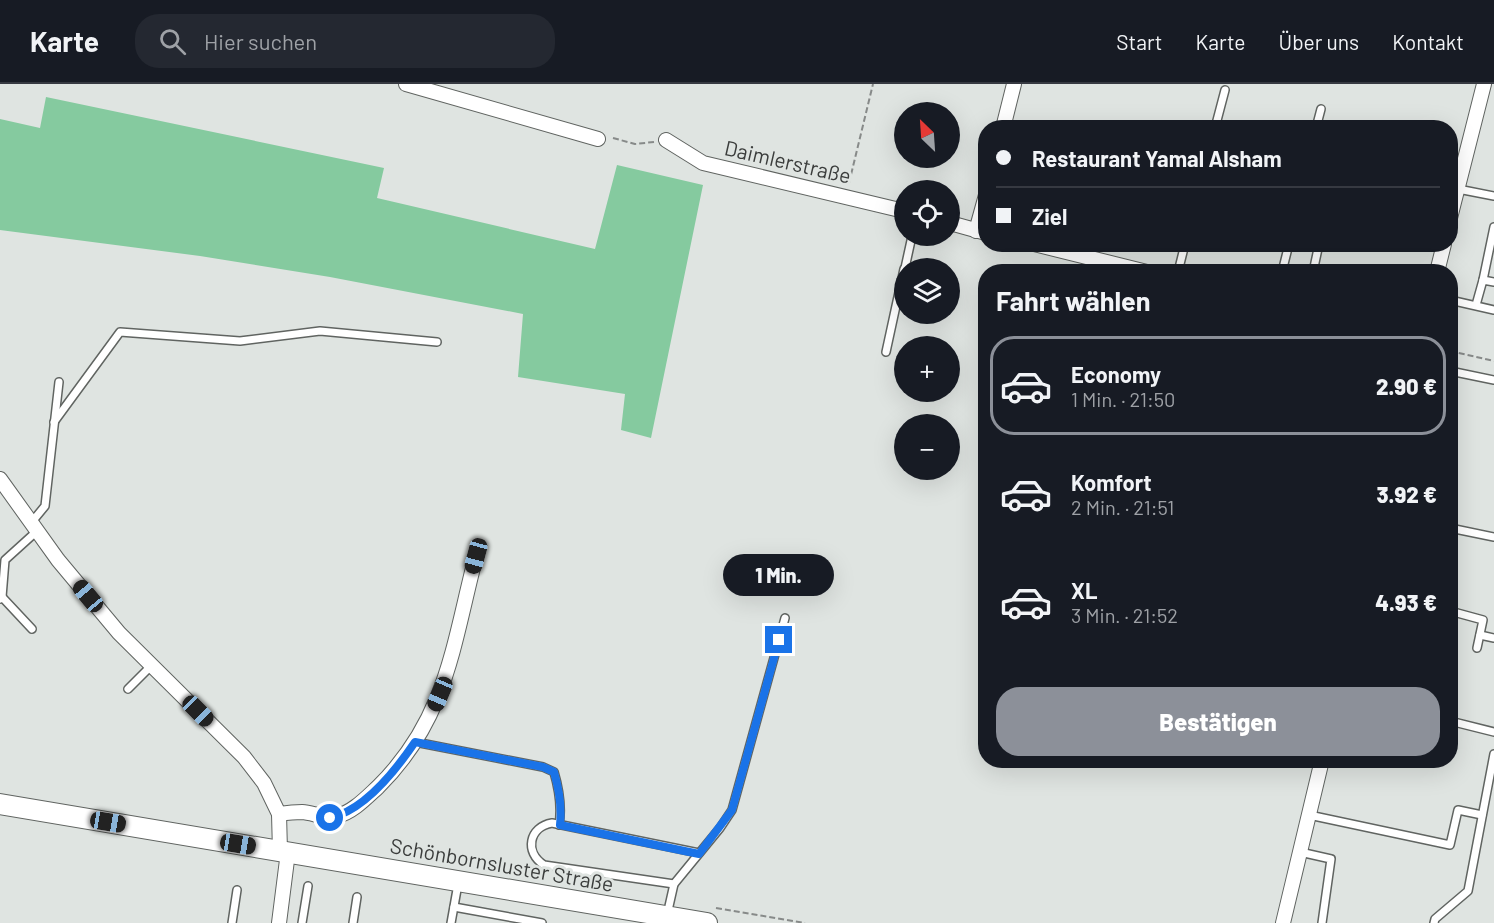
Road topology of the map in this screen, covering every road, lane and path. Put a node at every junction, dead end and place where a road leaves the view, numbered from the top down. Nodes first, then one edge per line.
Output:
1 (406, 84) edge
2 (873, 84) edge
3 (1014, 84) edge
4 (1484, 84) edge
5 (1225, 90) dead end
6 (1321, 109) dead end
7 (1005, 120) edge
8 (1217, 120) edge
9 (1318, 120) edge
10 (598, 139) joint
11 (666, 140) joint
12 (1458, 189) joint
13 (846, 196) junction
14 (1494, 196) edge
15 (894, 208) edge
16 (960, 226) edge
17 (1494, 227) edge
18 (978, 231) edge
19 (1066, 252) edge
20 (1115, 264) edge
21 (1483, 280) junction
22 (1494, 282) edge
23 (1458, 302) edge
24 (1476, 305) junction
25 (1494, 310) edge
26 (894, 317) edge
27 (437, 342) dead end
28 (886, 352) dead end
29 (1458, 353) edge
30 (1494, 361) edge
31 (1458, 373) edge
32 (1494, 380) edge
33 (59, 382) dead end
34 (54, 422) junction
35 (0, 478) edge
36 (34, 527) junction
37 (1458, 530) edge
38 (1494, 537) edge
39 (476, 556) dead end
40 (3, 557) edge
41 (1, 598) edge
42 (1458, 613) edge
43 (785, 618) dead end
44 (32, 628) dead end
45 (1480, 635) junction
46 (1494, 638) edge
47 (1477, 648) dead end
48 (152, 665) junction
49 (128, 689) dead end
50 (1458, 723) edge
51 (1494, 732) edge
52 (415, 742) junction
53 (1494, 754) edge
54 (1320, 768) edge
55 (0, 804) edge
56 (279, 814) junction
57 (1482, 814) junction
58 (1309, 815) junction
59 (560, 825) junction
60 (284, 852) junction
61 (1299, 852) junction
62 (699, 854) junction
63 (459, 881) junction
64 (674, 884) junction
65 (308, 886) dead end
66 (237, 891) dead end
67 (357, 897) dead end
68 (454, 907) junction
69 (667, 916) junction
70 (232, 923) edge
71 (279, 923) edge
72 (302, 923) edge
73 (353, 923) edge
74 (451, 923) edge
75 (542, 923) edge
76 (707, 923) edge
77 (1282, 923) edge
78 (1322, 923) edge
79 (1434, 923) edge

1 - 10 street
2 - 13 path
3 - 7 street
4 - 12 street
5 - 8 lane
6 - 9 lane
10 - 11 path
11 - 13 street, Daimlerstraße
12 - 14 lane
13 - 15 street, Daimlerstraße
16 - 18 street
17 - 21 lane
19 - 20 street
21 - 22 lane
21 - 24 lane
23 - 24 lane
24 - 25 lane
26 - 28 lane
27 - 34 lane
29 - 30 path
31 - 32 lane
33 - 34 lane
34 - 36 lane
35 - 36 street
36 - 40 lane
36 - 48 street
37 - 38 lane
39 - 52 street
40 - 41 lane
41 - 44 lane
42 - 45 lane
43 - 62 lane
45 - 46 lane
45 - 47 lane
48 - 49 lane
48 - 56 street
50 - 51 lane
52 - 56 street
52 - 59 lane
53 - 57 lane
54 - 58 street
55 - 60 street, Schönbornsluster Straße
56 - 60 street
57 - 58 lane
57 - 79 lane
58 - 61 street
59 - 62 lane
59 - 64 lane
60 - 63 street, Schönbornsluster Straße
60 - 71 street
61 - 77 street
61 - 78 lane
62 - 64 lane
63 - 68 lane
63 - 69 street, Schönbornsluster Straße
64 - 69 lane
65 - 72 lane
66 - 70 lane
67 - 73 lane
68 - 74 lane
68 - 75 lane
69 - 76 street, Schönbornsluster Straße

